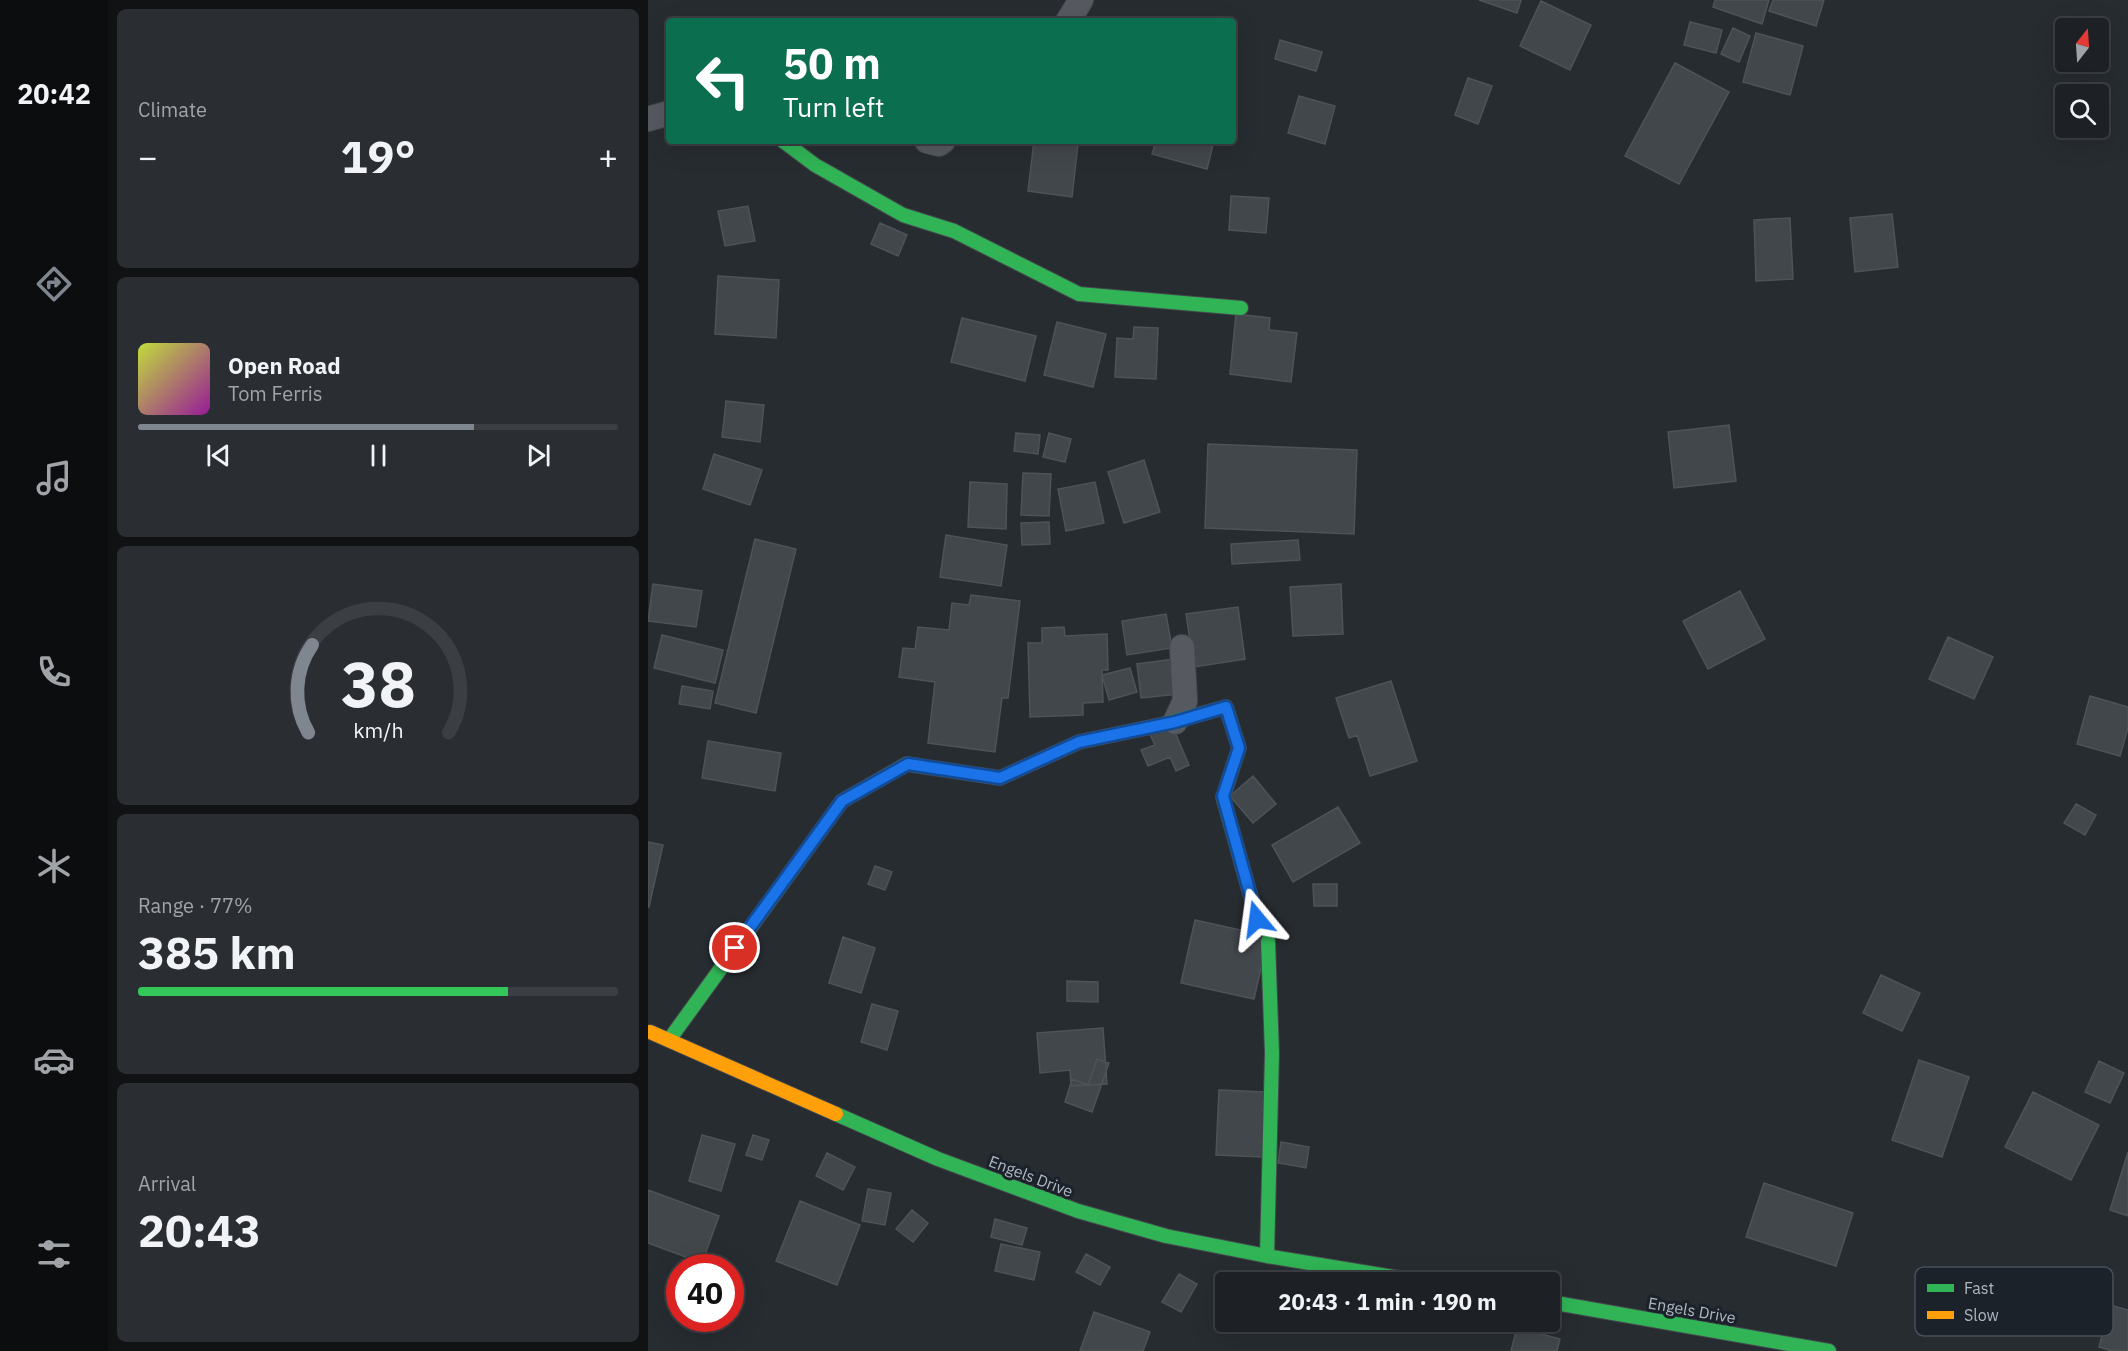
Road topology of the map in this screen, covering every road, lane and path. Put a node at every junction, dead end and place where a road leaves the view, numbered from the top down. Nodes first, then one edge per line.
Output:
1 (1081, 0) edge
2 (1070, 18) edge
3 (666, 114) edge
4 (648, 120) edge
5 (787, 144) edge
6 (1241, 308) dead end
7 (1182, 647) dead end
8 (1175, 722) junction
9 (1257, 919) dead end
10 (1268, 941) dead end
11 (648, 1031) edge
12 (669, 1040) junction
13 (1267, 1256) junction
14 (1364, 1272) edge
15 (1560, 1304) edge
16 (1829, 1351) edge

1 - 2 street
3 - 4 street
5 - 6 street
7 - 8 street
8 - 9 street
8 - 12 street
10 - 13 street
11 - 12 street, Engels Drive
12 - 13 street, Engels Drive
13 - 14 street, Engels Drive
15 - 16 street, Engels Drive

